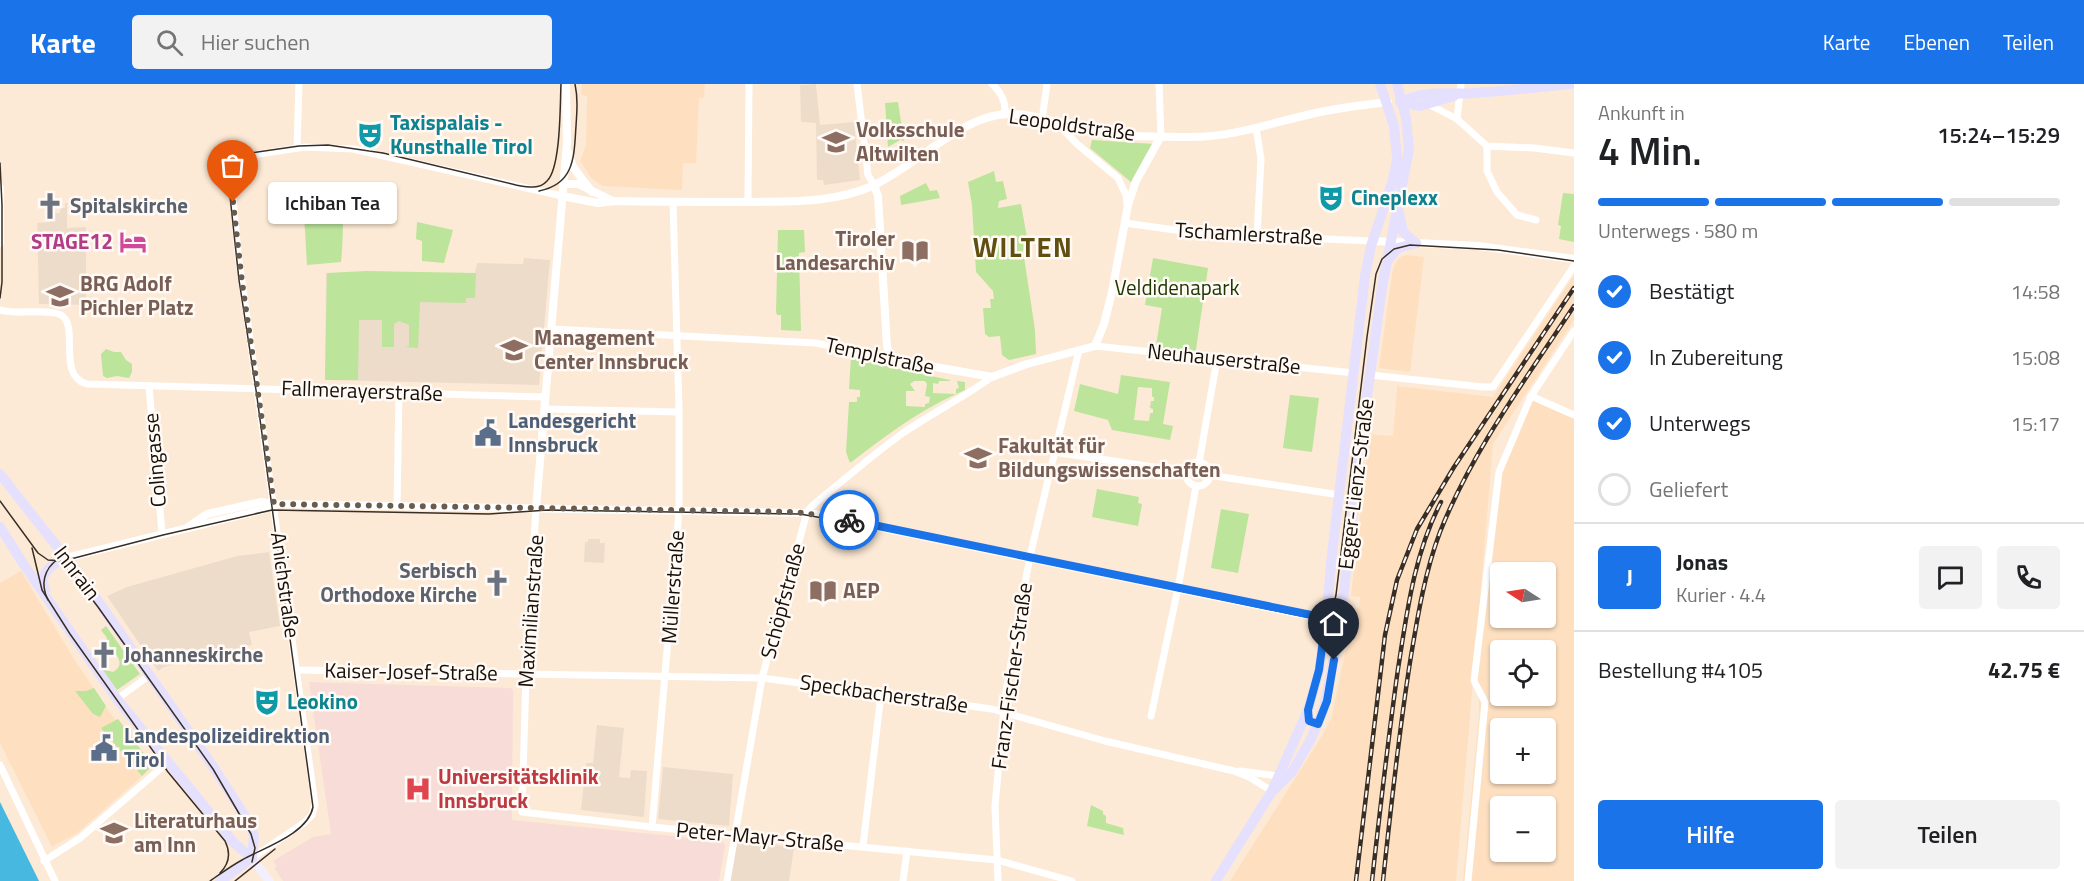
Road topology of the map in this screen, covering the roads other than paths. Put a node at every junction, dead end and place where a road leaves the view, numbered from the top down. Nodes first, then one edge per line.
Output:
1 (299, 84) edge
2 (566, 84) edge
3 (749, 84) edge
4 (857, 84) edge
5 (992, 84) edge
6 (1047, 84) edge
7 (1160, 84) edge
8 (1380, 84) edge
9 (1397, 84) edge
10 (1571, 84) edge
11 (1461, 89) edge
12 (1388, 102) junction
13 (1402, 102) junction
14 (1428, 104) junction
15 (1005, 114) junction
16 (1457, 118) junction
17 (1042, 120) junction
18 (1056, 123) junction
19 (1256, 128) junction
20 (1161, 136) junction
21 (567, 143) junction
22 (1487, 146) junction
23 (297, 148) junction
24 (1574, 153) edge
25 (563, 184) junction
26 (874, 185) junction
27 (0, 188) edge
28 (592, 192) junction
29 (562, 196) junction
30 (615, 201) junction
31 (673, 202) junction
32 (748, 202) junction
33 (1128, 205) junction
34 (1398, 206) junction
35 (1536, 220) dead end
36 (1125, 223) junction
37 (1257, 237) junction
38 (1373, 241) junction
39 (1390, 242) junction
40 (0, 243) edge
41 (1416, 243) junction
42 (1574, 259) edge
43 (1386, 264) junction
44 (1574, 266) edge
45 (0, 310) edge
46 (551, 329) junction
47 (1574, 331) edge
48 (677, 336) junction
49 (1095, 346) junction
50 (1079, 350) junction
51 (1217, 358) junction
52 (890, 359) junction
53 (1354, 373) junction
54 (1370, 375) junction
55 (992, 377) junction
56 (146, 386) junction
57 (258, 388) junction
58 (399, 393) junction
59 (1531, 396) junction
60 (546, 397) junction
61 (545, 409) junction
62 (679, 412) junction
63 (1574, 415) edge
64 (1054, 452) junction
65 (1199, 463) junction
66 (1186, 472) junction
67 (0, 474) edge
68 (1209, 475) junction
69 (1196, 486) junction
70 (1340, 495) junction
71 (274, 504) junction
72 (397, 506) junction
73 (536, 508) junction
74 (679, 510) junction
75 (807, 512) junction
76 (0, 527) edge
77 (162, 533) junction
78 (1030, 557) junction
79 (66, 558) junction
80 (1178, 588) junction
81 (47, 597) junction
82 (1341, 617) junction
83 (1326, 618) junction
84 (297, 670) junction
85 (526, 674) junction
86 (150, 675) junction
87 (666, 676) junction
88 (762, 678) junction
89 (881, 694) junction
90 (117, 699) junction
91 (1308, 710) junction
92 (1003, 712) junction
93 (1151, 716) dead end
94 (1318, 724) junction
95 (167, 763) junction
96 (0, 765) edge
97 (1234, 771) junction
98 (1278, 776) junction
99 (1272, 791) junction
100 (522, 812) joint
101 (652, 827) junction
102 (735, 834) junction
103 (863, 846) junction
104 (907, 851) junction
105 (252, 858) junction
106 (997, 860) junction
107 (44, 861) junction
108 (55, 881) edge
109 (220, 881) edge
110 (269, 881) edge
111 (727, 881) edge
112 (903, 881) edge
113 (998, 881) edge
114 (1072, 881) edge
115 (1216, 881) edge
116 (1468, 881) edge

1 - 23 street
2 - 21 street
3 - 32 street
4 - 26 street
5 - 15 street
6 - 17 street
7 - 20 street
8 - 12 main road, Egger-Lienz-Straße
9 - 13 main road, Egger-Lienz-Straße
10 - 11 main road, Leopoldstraße
11 - 13 main road, Leopoldstraße
11 - 14 main road, Leopoldstraße
11 - 16 street
12 - 13 main road, Leopoldstraße
12 - 19 street, Leopoldstraße
12 - 38 main road, Egger-Lienz-Straße
13 - 14 main road, Leopoldstraße
13 - 34 main road, Egger-Lienz-Straße
14 - 16 street
15 - 17 street, Leopoldstraße
15 - 26 street, Leopoldstraße
16 - 22 street
17 - 18 street, Leopoldstraße
18 - 20 street, Leopoldstraße
18 - 33 street
19 - 20 street, Leopoldstraße
19 - 37 street
20 - 33 street
21 - 25 street, Maximilianstraße
21 - 28 street
22 - 24 street
22 - 35 street
23 - 29 street
23 - 57 street, Anichstraße
25 - 28 street, Leopoldstraße
25 - 29 street, Maximilianstraße
26 - 32 street, Leopoldstraße
26 - 52 street
27 - 40 street
28 - 30 street, Leopoldstraße
29 - 30 street, Leopoldstraße
29 - 46 street, Maximilianstraße
30 - 31 street, Leopoldstraße
31 - 32 street, Leopoldstraße
31 - 48 street, Müllerstraße
33 - 36 street
34 - 39 main road, Egger-Lienz-Straße
34 - 41 main road
36 - 37 street, Tschamlerstraße
36 - 49 street
37 - 38 street, Tschamlerstraße
38 - 39 street
38 - 53 main road, Egger-Lienz-Straße
39 - 41 street
39 - 43 main road, Egger-Lienz-Straße
41 - 42 street
41 - 43 main road
43 - 54 main road, Egger-Lienz-Straße
44 - 54 street
45 - 56 street, Fallmerayerstraße
46 - 48 street, Templstraße
46 - 60 street, Maximilianstraße
47 - 59 street
48 - 52 street, Templstraße
48 - 62 street, Müllerstraße
49 - 50 street
49 - 51 street, Neuhauserstraße
50 - 55 street
50 - 64 street, Franz-Fischer-Straße
51 - 53 street, Neuhauserstraße
51 - 65 street
52 - 55 street, Templstraße
53 - 70 main road, Egger-Lienz-Straße
54 - 82 main road, Egger-Lienz-Straße
55 - 75 street
56 - 57 street, Fallmerayerstraße
56 - 77 street, Colingasse
57 - 58 street, Fallmerayerstraße
57 - 71 street, Anichstraße
58 - 60 street, Fallmerayerstraße
58 - 72 street
59 - 63 street
59 - 116 street
60 - 61 street, Maximilianstraße
61 - 62 street
61 - 73 street, Maximilianstraße
62 - 74 street, Müllerstraße
64 - 66 street
64 - 78 street, Franz-Fischer-Straße
65 - 66 street
65 - 68 street
66 - 69 street
67 - 79 main road, Innrain
68 - 69 street
68 - 70 street
69 - 80 street
70 - 83 main road, Egger-Lienz-Straße
71 - 72 street
71 - 77 street
71 - 84 street, Anichstraße
72 - 73 street
73 - 74 street
73 - 85 street, Maximilianstraße
74 - 75 street
74 - 87 street, Müllerstraße
75 - 78 street
75 - 88 street, Schöpfstraße
76 - 81 main road, Innrain
77 - 79 street
78 - 80 street
78 - 92 street, Franz-Fischer-Straße
79 - 81 main road
79 - 86 main road, Innrain
80 - 83 street
80 - 93 street
81 - 90 main road, Innrain
82 - 83 main road
82 - 94 main road, Egger-Lienz-Straße
83 - 91 main road, Egger-Lienz-Straße
84 - 85 street, Kaiser-Josef-Straße
84 - 105 street, Anichstraße
85 - 87 street, Speckbacherstraße
85 - 100 street, Maximilianstraße
86 - 90 street
86 - 105 main road, Innrain
87 - 88 street, Speckbacherstraße
87 - 101 street, Müllerstraße
88 - 89 street, Speckbacherstraße
88 - 102 street, Schöpfstraße
89 - 92 street, Speckbacherstraße
89 - 103 street
90 - 95 main road, Innrain
91 - 94 main road
91 - 98 main road, Egger-Lienz-Straße
92 - 97 street, Speckbacherstraße
92 - 106 street, Franz-Fischer-Straße
94 - 99 main road, Egger-Lienz-Straße
95 - 105 main road, Innrain
95 - 107 street
96 - 107 street
97 - 98 street, Speckbacherstraße
97 - 99 street, Speckbacherstraße
98 - 99 main road, Egger-Lienz-Straße
99 - 115 main road, Egger-Lienz-Straße
100 - 101 street, Peter-Mayr-Straße
101 - 102 street, Peter-Mayr-Straße
102 - 103 street, Peter-Mayr-Straße
102 - 111 street, Schöpfstraße
103 - 104 street, Peter-Mayr-Straße
104 - 106 street, Peter-Mayr-Straße
104 - 112 street
105 - 109 main road
105 - 110 main road, Innrain
106 - 113 street, Franz-Fischer-Straße
106 - 114 street, Peter-Mayr-Straße
107 - 108 street

